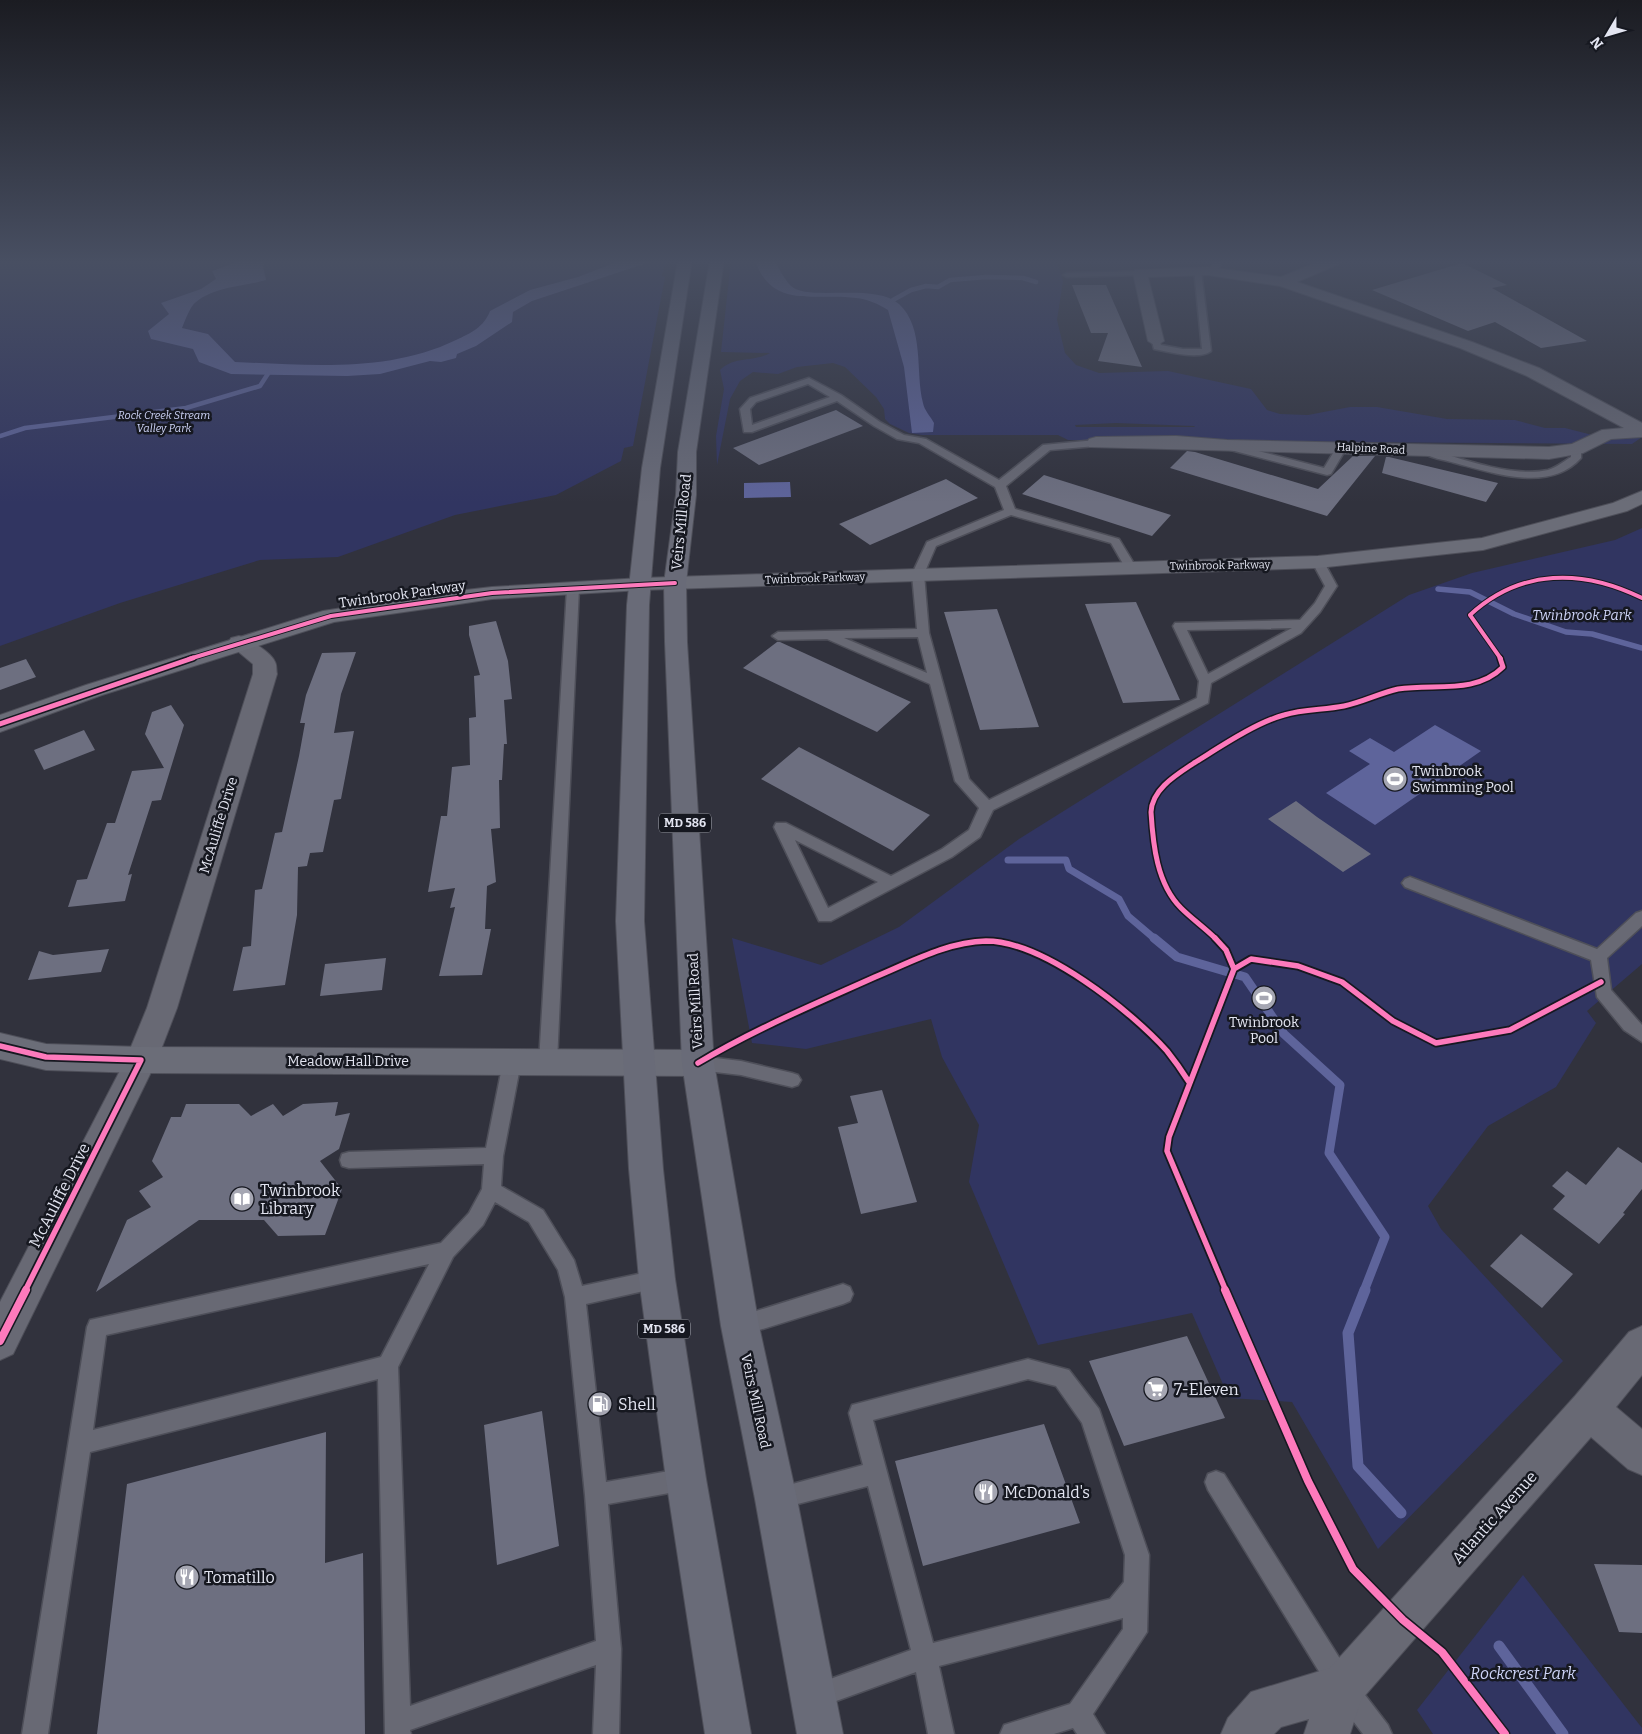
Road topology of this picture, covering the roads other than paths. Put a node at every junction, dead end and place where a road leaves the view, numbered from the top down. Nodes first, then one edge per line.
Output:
1 (672, 341) edge
2 (704, 341) edge
3 (1156, 341) edge
4 (1206, 341) edge
5 (1457, 341) edge
6 (838, 397) junction
7 (1640, 427) edge
8 (1096, 443) joint
9 (1227, 446) junction
10 (1342, 447) junction
11 (1000, 485) junction
12 (1642, 497) edge
13 (1010, 511) junction
14 (1318, 562) junction
15 (1130, 567) junction
16 (918, 574) junction
17 (675, 583) junction
18 (641, 584) junction
19 (573, 588) junction
20 (1304, 624) junction
21 (923, 633) junction
22 (827, 635) junction
23 (778, 636) dead end
24 (239, 643) junction
25 (935, 681) junction
26 (1205, 681) junction
27 (0, 724) edge
28 (987, 806) junction
29 (891, 882) junction
30 (1410, 883) dead end
31 (1642, 917) edge
32 (1598, 956) junction
33 (1642, 1035) edge
34 (0, 1046) edge
35 (141, 1060) junction
36 (512, 1062) junction
37 (548, 1062) junction
38 (640, 1063) junction
39 (698, 1063) junction
40 (792, 1080) dead end
41 (494, 1156) junction
42 (349, 1160) dead end
43 (491, 1190) junction
44 (446, 1251) junction
45 (657, 1279) junction
46 (842, 1294) dead end
47 (575, 1297) junction
48 (740, 1326) junction
49 (0, 1341) edge
50 (1642, 1345) edge
51 (388, 1366) junction
52 (1589, 1410) junction
53 (80, 1444) junction
54 (1642, 1455) edge
55 (876, 1473) junction
56 (686, 1479) junction
57 (1216, 1482) dead end
58 (596, 1495) junction
59 (776, 1499) junction
60 (1135, 1586) junction
61 (609, 1649) junction
62 (925, 1657) junction
63 (1343, 1687) junction
64 (1078, 1714) junction
65 (816, 1716) edge
66 (398, 1728) edge
67 (35, 1734) edge
68 (606, 1734) edge
69 (728, 1734) edge
70 (940, 1734) edge
71 (1013, 1734) edge
72 (1092, 1734) edge
73 (1244, 1734) edge
74 (1327, 1734) edge
75 (1379, 1734) edge

1 - 18 main road, MD 586
2 - 17 main road, Veirs Mill Road / MD 586
3 - 4 lane
5 - 7 street
6 - 6 lane
6 - 11 lane
7 - 10 street, Halpine Road
8 - 9 street, Halpine Road
8 - 11 lane
9 - 10 street, Halpine Road
9 - 10 lane
11 - 13 lane
12 - 14 main road, Twinbrook Parkway
13 - 15 lane
13 - 16 lane
14 - 15 main road, Twinbrook Parkway
14 - 20 lane
15 - 16 main road, Twinbrook Parkway
16 - 17 main road, Twinbrook Parkway
16 - 21 lane
17 - 18 main road, Twinbrook Parkway
17 - 39 main road, Veirs Mill Road / MD 586
18 - 19 main road, Twinbrook Parkway
18 - 38 main road, MD 586
19 - 24 main road, Twinbrook Parkway
19 - 37 lane
20 - 26 lane
20 - 26 lane
21 - 22 lane
21 - 25 lane
22 - 23 lane
22 - 25 lane
24 - 27 main road, Twinbrook Parkway
24 - 35 street, McAuliffe Drive
25 - 28 lane
26 - 28 lane
28 - 29 lane
29 - 29 lane
30 - 32 lane
31 - 32 lane
32 - 33 lane
34 - 35 main road, Meadow Hall Drive
35 - 36 main road, Meadow Hall Drive
35 - 49 street, McAuliffe Drive
36 - 37 main road, Meadow Hall Drive
36 - 41 lane
37 - 38 main road, Meadow Hall Drive
38 - 39 main road, Meadow Hall Drive
38 - 45 main road, MD 586
39 - 40 lane
39 - 48 main road, Veirs Mill Road / MD 586
41 - 42 lane
41 - 43 lane
43 - 44 lane
43 - 47 lane
44 - 51 lane
44 - 53 lane
45 - 47 lane
45 - 56 main road, MD 586
46 - 48 lane
47 - 58 lane
48 - 59 main road, Veirs Mill Road / MD 586
50 - 52 street, Atlantic Avenue
51 - 53 lane
51 - 66 lane
52 - 54 street
52 - 63 street, Atlantic Avenue
53 - 67 lane
55 - 59 lane
55 - 60 lane
55 - 62 lane
56 - 58 lane
56 - 69 main road, MD 586
57 - 63 lane
58 - 61 lane
59 - 65 main road, Veirs Mill Road / MD 586
60 - 62 lane
60 - 64 lane
61 - 66 lane
61 - 68 lane
62 - 65 lane
62 - 70 lane
63 - 73 street
63 - 74 street, Atlantic Avenue
63 - 75 lane
64 - 71 lane
64 - 72 lane

